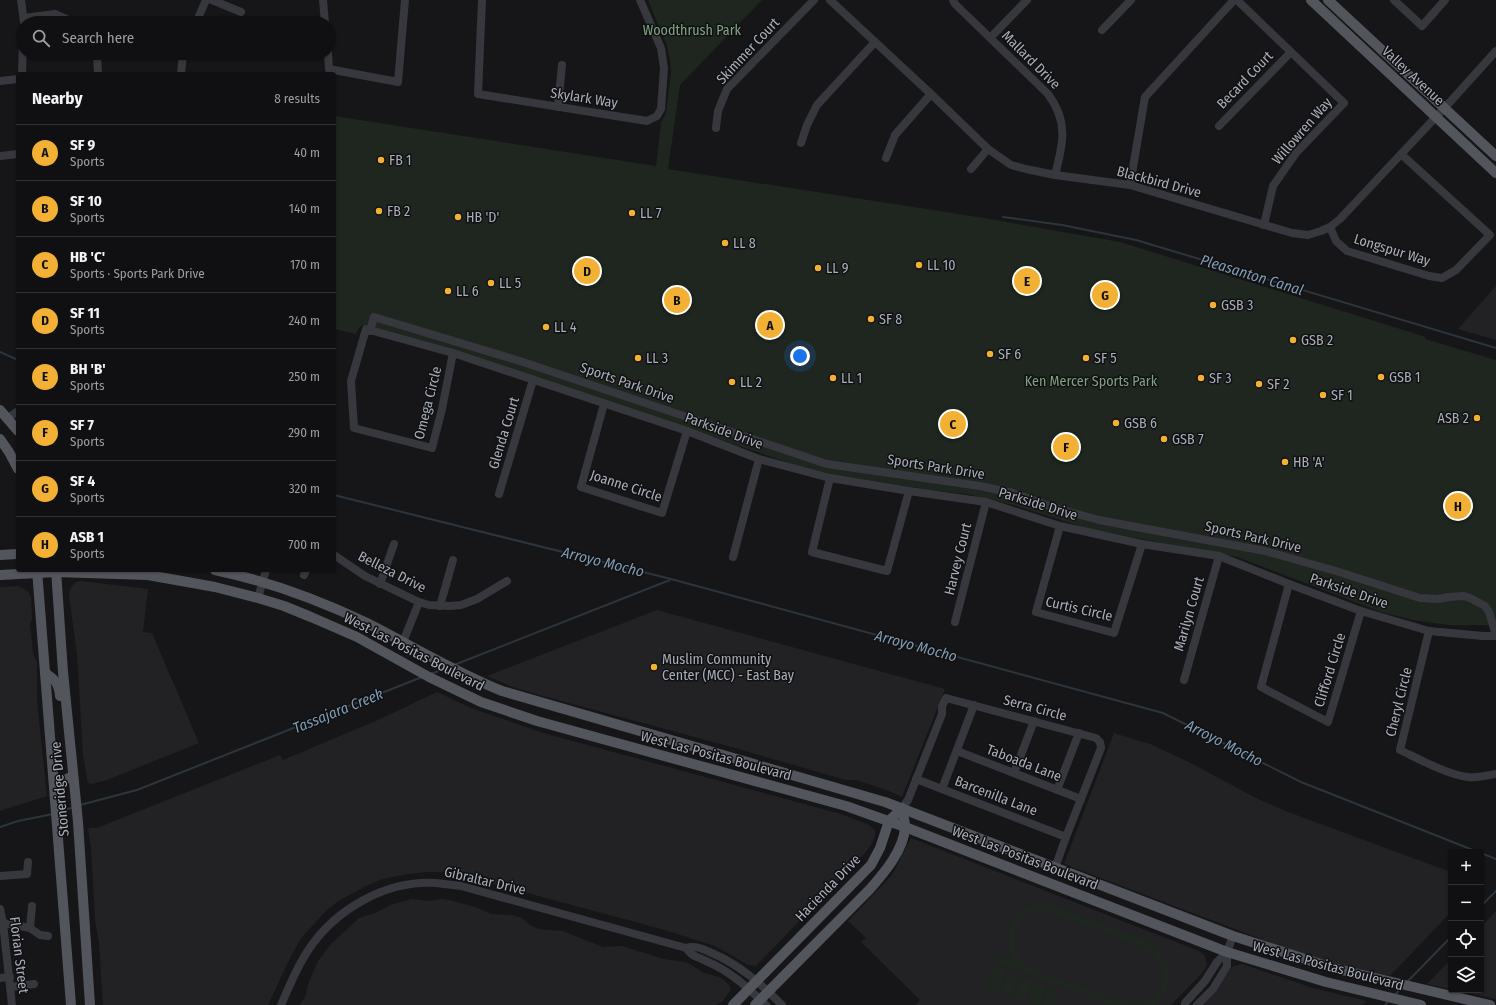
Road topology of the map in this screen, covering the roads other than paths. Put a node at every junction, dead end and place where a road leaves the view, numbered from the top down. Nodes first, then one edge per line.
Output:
1 (21, 0) edge
2 (206, 0) edge
3 (212, 0) edge
4 (323, 0) edge
5 (405, 0) edge
6 (482, 0) edge
7 (640, 0) edge
8 (814, 0) edge
9 (830, 0) edge
10 (953, 0) edge
11 (1027, 0) edge
12 (1131, 0) edge
13 (1235, 0) edge
14 (1311, 0) edge
15 (1328, 0) edge
16 (1394, 0) edge
17 (1445, 0) edge
18 (241, 12) dead end
19 (23, 16) edge
20 (46, 16) edge
21 (59, 16) edge
22 (199, 16) edge
23 (324, 16) edge
24 (1102, 30) dead end
25 (990, 38) junction
26 (875, 42) junction
27 (1496, 50) edge
28 (1291, 52) junction
29 (22, 60) edge
30 (97, 60) edge
31 (182, 60) edge
32 (328, 60) edge
33 (562, 64) dead end
34 (22, 72) edge
35 (98, 72) edge
36 (181, 72) edge
37 (16, 79) edge
38 (0, 81) edge
39 (931, 94) junction
40 (558, 107) junction
41 (1444, 108) junction
42 (1436, 117) junction
43 (1219, 126) dead end
44 (716, 128) dead end
45 (802, 143) dead end
46 (988, 149) junction
47 (16, 154) edge
48 (1401, 154) junction
49 (0, 156) edge
50 (1496, 156) edge
51 (886, 158) dead end
52 (971, 169) dead end
53 (1496, 173) edge
54 (1055, 175) junction
55 (1130, 185) junction
56 (1264, 225) junction
57 (1330, 227) junction
58 (368, 330) junction
59 (454, 353) junction
60 (533, 380) junction
61 (604, 404) junction
62 (0, 410) edge
63 (16, 412) edge
64 (8, 418) junction
65 (16, 428) edge
66 (687, 431) junction
67 (0, 439) edge
68 (759, 458) junction
69 (16, 465) edge
70 (830, 478) junction
71 (909, 491) junction
72 (499, 494) dead end
73 (986, 502) junction
74 (1060, 526) junction
75 (394, 544) dead end
76 (1142, 544) junction
77 (16, 554) edge
78 (0, 555) edge
79 (336, 556) edge
80 (1219, 556) junction
81 (733, 557) dead end
82 (453, 560) dead end
83 (37, 572) edge
84 (56, 572) edge
85 (79, 572) edge
86 (222, 572) edge
87 (265, 572) edge
88 (0, 575) edge
89 (507, 581) dead end
90 (262, 583) junction
91 (380, 584) junction
92 (1289, 584) junction
93 (258, 598) junction
94 (419, 602) junction
95 (440, 606) junction
96 (1361, 611) junction
97 (1492, 614) edge
98 (955, 622) dead end
99 (1429, 630) junction
100 (1496, 636) edge
101 (403, 642) junction
102 (45, 673) junction
103 (1184, 680) dead end
104 (974, 705) junction
105 (1034, 721) junction
106 (70, 733) junction
107 (1079, 733) junction
108 (957, 751) junction
109 (1014, 773) junction
110 (1496, 774) edge
111 (73, 776) junction
112 (916, 779) junction
113 (54, 785) junction
114 (942, 789) junction
115 (1057, 790) junction
116 (1081, 799) junction
117 (902, 808) junction
118 (889, 821) junction
119 (905, 827) junction
120 (1066, 837) junction
121 (28, 862) dead end
122 (1055, 868) junction
123 (0, 876) edge
124 (32, 906) dead end
125 (0, 909) edge
126 (3, 923) junction
127 (30, 928) junction
128 (48, 936) dead end
129 (1233, 936) junction
130 (686, 948) junction
131 (1227, 952) junction
132 (10, 977) junction
133 (0, 978) edge
134 (756, 981) junction
135 (34, 984) dead end
136 (11, 987) junction
137 (749, 989) junction
138 (768, 992) junction
139 (761, 1003) edge
140 (12, 1005) edge
141 (72, 1005) edge
142 (90, 1005) edge
143 (281, 1005) edge
144 (733, 1005) edge
145 (782, 1005) edge
146 (1185, 1005) edge
147 (1197, 1005) edge
148 (1421, 1005) edge
149 (1490, 1005) edge

1 - 19 street
2 - 22 street
3 - 18 street
4 - 23 street
5 - 32 street
6 - 40 street, Skylark Way
7 - 40 street, Skylark Way
8 - 44 street, Skimmer Court
9 - 26 street, Blackbird Drive
10 - 25 street, Mallard Drive
11 - 25 street
12 - 24 street
13 - 28 street, Willowren Way
13 - 55 street
14 - 42 main road, Valley Avenue
15 - 41 main road, Valley Avenue
16 - 17 street
20 - 21 street
25 - 54 street, Mallard Drive
26 - 39 street, Blackbird Drive
26 - 45 street
27 - 41 street, Blackbird Drive
28 - 43 street, Becard Court
28 - 56 street, Willowren Way
29 - 34 street
30 - 35 street
31 - 36 street
33 - 40 street
37 - 38 street
39 - 46 street, Blackbird Drive
39 - 51 street
41 - 42 street, Blackbird Drive
41 - 50 main road, Valley Avenue
42 - 48 street, Blackbird Drive
42 - 53 main road, Valley Avenue
46 - 52 street
46 - 54 street, Blackbird Drive
47 - 49 street
48 - 57 street, Blackbird Drive
48 - 57 street, Longspur Way
54 - 55 street, Blackbird Drive
55 - 56 street, Blackbird Drive
56 - 57 street, Blackbird Drive
58 - 59 street, Parkside Drive
58 - 59 street, Omega Circle
58 - 97 street, Sports Park Drive
59 - 60 street, Parkside Drive
60 - 61 street, Parkside Drive
60 - 72 street, Glenda Court
61 - 66 street, Parkside Drive
61 - 66 street, Joanne Circle
62 - 64 main road
63 - 64 street
64 - 65 main road
66 - 68 street, Parkside Drive
67 - 69 main road
68 - 70 street, Parkside Drive
68 - 81 street
70 - 71 street, Parkside Drive
70 - 71 street
71 - 73 street, Parkside Drive
73 - 74 street, Parkside Drive
73 - 98 street, Harvey Court
74 - 76 street, Parkside Drive
74 - 76 street, Curtis Circle
75 - 91 street
76 - 80 street, Parkside Drive
77 - 78 main road
79 - 91 street, Belleza Drive
80 - 92 street, Parkside Drive
80 - 103 street, Marilyn Court
82 - 95 street
83 - 88 main road, West Las Positas Boulevard
83 - 102 main road, Stoneridge Drive
84 - 106 main road, Stoneridge Drive
85 - 93 main road, West Las Positas Boulevard
86 - 90 main road, West Las Positas Boulevard
87 - 90 street
89 - 95 street, Belleza Drive
90 - 93 street
90 - 101 main road, West Las Positas Boulevard
91 - 94 street, Belleza Drive
92 - 96 street, Parkside Drive
92 - 96 street, Clifford Circle
93 - 118 main road, West Las Positas Boulevard
94 - 95 street, Belleza Drive
94 - 101 street
96 - 99 street, Parkside Drive
97 - 100 street, Sports Park Drive
99 - 100 street, Parkside Drive
99 - 110 street, Cheryl Circle
101 - 117 main road, West Las Positas Boulevard
102 - 106 main road
102 - 113 main road, Stoneridge Drive
104 - 105 street, Serra Circle
104 - 108 street
104 - 112 street, Serra Circle
105 - 107 street, Serra Circle
105 - 109 street
106 - 111 main road, Stoneridge Drive
107 - 115 street
107 - 116 street, Serra Circle
108 - 109 street, Taboada Lane
108 - 114 street
109 - 115 street, Taboada Lane
111 - 113 main road
111 - 142 main road, Stoneridge Drive
112 - 114 street, Barcenilla Lane
112 - 117 street, Serra Circle
113 - 141 main road, Stoneridge Drive
114 - 120 street, Barcenilla Lane
115 - 116 street, Taboada Lane
116 - 120 street, Serra Circle
117 - 118 main road, Hacienda Drive
117 - 119 main road
117 - 122 main road, West Las Positas Boulevard
118 - 119 main road, West Las Positas Boulevard
118 - 134 main road, Hacienda Drive
119 - 131 main road, West Las Positas Boulevard
119 - 138 main road
120 - 122 street, Serra Circle
121 - 123 street
122 - 129 main road, West Las Positas Boulevard
124 - 127 street
125 - 126 street, Florian Street
126 - 127 street
126 - 132 street, Florian Street
127 - 128 street
129 - 131 street
129 - 149 main road, West Las Positas Boulevard
130 - 134 street, Gibraltar Drive
130 - 137 street, Gibraltar Drive
130 - 143 street, Gibraltar Drive
131 - 146 street
131 - 147 street
131 - 148 main road, West Las Positas Boulevard
132 - 133 street
132 - 136 street, Florian Street
134 - 137 main road, Hacienda Drive
134 - 138 street, Gibraltar Drive
135 - 136 street
136 - 140 street, Florian Street
137 - 139 street, Gibraltar Drive
137 - 144 main road, Hacienda Drive
138 - 139 main road
138 - 145 street, Gibraltar Drive

